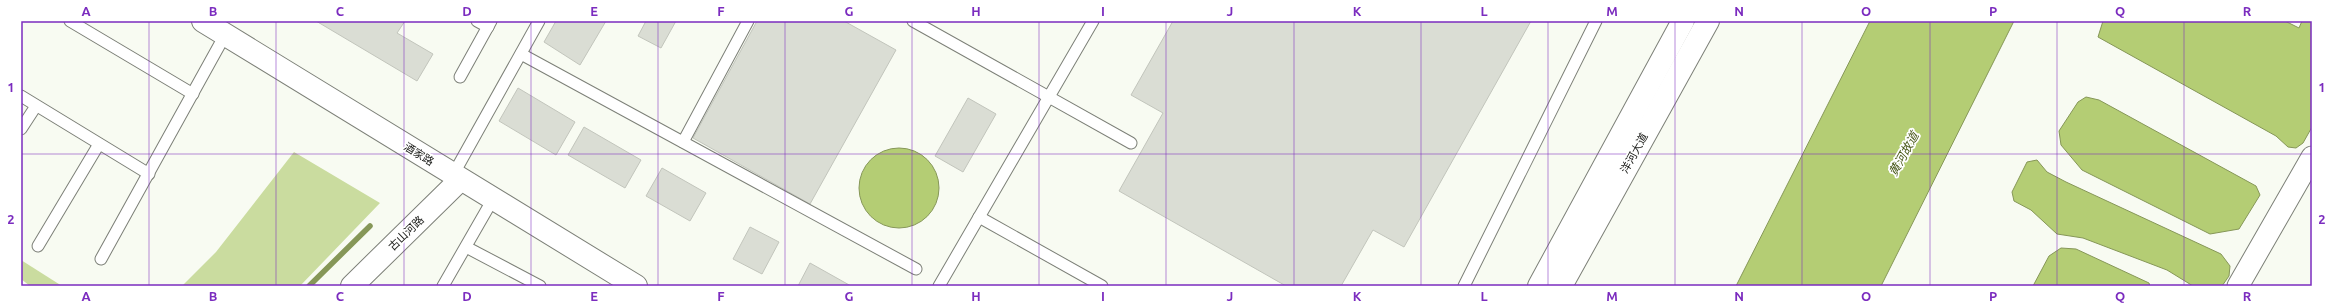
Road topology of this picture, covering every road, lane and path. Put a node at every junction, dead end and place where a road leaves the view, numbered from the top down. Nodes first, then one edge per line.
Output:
1 (70, 21) edge
2 (203, 21) edge
3 (477, 21) edge
4 (539, 21) edge
5 (748, 21) edge
6 (912, 21) edge
7 (1093, 21) edge
8 (1596, 21) edge
9 (1683, 21) edge
10 (1708, 21) edge
11 (489, 24) edge
12 (226, 35) junction
13 (521, 54) junction
14 (460, 77) dead end
15 (192, 94) junction
16 (21, 96) edge
17 (1049, 97) junction
18 (36, 106) junction
19 (21, 129) edge
20 (683, 142) junction
21 (1131, 143) dead end
22 (99, 144) junction
23 (2312, 157) edge
24 (148, 174) junction
25 (456, 178) junction
26 (493, 199) junction
27 (979, 217) junction
28 (38, 246) dead end
29 (466, 247) junction
30 (101, 259) dead end
31 (916, 269) dead end
32 (352, 286) edge
33 (443, 286) edge
34 (540, 286) edge
35 (636, 286) edge
36 (939, 286) edge
37 (1102, 286) edge
38 (1464, 286) edge
39 (1539, 286) edge
40 (1561, 286) edge
41 (2238, 286) edge

1 - 15 lane
2 - 12 street, 酒家路
3 - 11 lane
4 - 13 lane
5 - 20 lane
6 - 17 lane
7 - 17 lane
8 - 38 lane
9 - 39 street, 洋河大道
10 - 40 street, 洋河大道
11 - 14 lane
12 - 15 lane
12 - 25 street, 酒家路
13 - 20 lane
13 - 25 lane
15 - 24 lane
16 - 18 lane
17 - 21 lane
17 - 27 lane
18 - 19 lane
18 - 22 lane
20 - 31 lane
22 - 24 lane
22 - 28 lane
23 - 41 street
24 - 30 lane
25 - 26 street, 酒家路
25 - 32 street, 古山河路
26 - 29 lane
26 - 35 street, 酒家路
27 - 36 lane
27 - 37 lane
29 - 33 lane
29 - 34 lane

